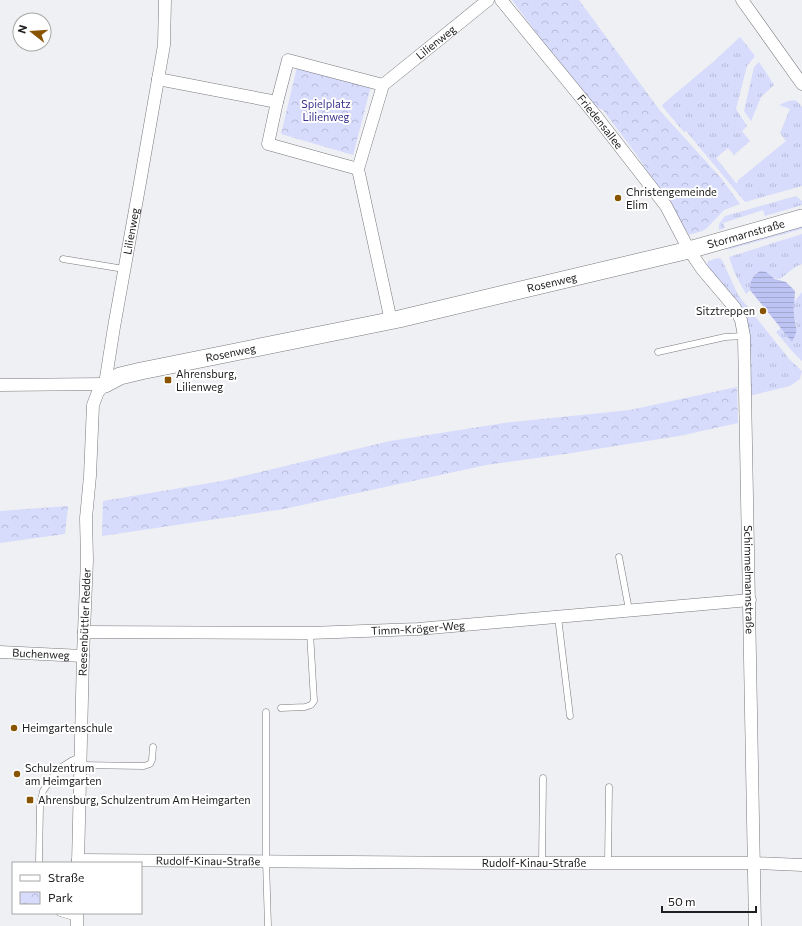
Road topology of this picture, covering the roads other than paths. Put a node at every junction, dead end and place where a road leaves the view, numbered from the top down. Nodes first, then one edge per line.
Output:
1 (165, 0) edge
2 (488, 0) edge
3 (502, 0) edge
4 (742, 0) edge
5 (158, 79) junction
6 (802, 84) edge
7 (384, 85) junction
8 (277, 102) junction
9 (358, 169) junction
10 (802, 218) edge
11 (689, 250) junction
12 (63, 259) dead end
13 (124, 269) junction
14 (391, 321) junction
15 (744, 336) junction
16 (658, 352) dead end
17 (105, 384) junction
18 (0, 385) edge
19 (619, 557) dead end
20 (750, 600) junction
21 (629, 610) junction
22 (558, 617) junction
23 (84, 632) junction
24 (310, 633) junction
25 (0, 652) edge
26 (83, 656) junction
27 (281, 708) dead end
28 (266, 712) dead end
29 (570, 716) dead end
30 (153, 747) dead end
31 (80, 761) junction
32 (542, 778) dead end
33 (609, 787) dead end
34 (78, 861) edge
35 (266, 861) junction
36 (39, 862) edge
37 (608, 862) junction
38 (542, 863) junction
39 (754, 863) junction
40 (802, 865) edge
41 (63, 914) edge
42 (77, 919) edge
43 (268, 926) edge
44 (755, 926) edge

1 - 5 street, Lilienweg
2 - 7 street, Lilienweg
3 - 11 street, Friedensallee
4 - 6 street
5 - 8 street
5 - 13 street, Lilienweg
7 - 8 street
7 - 9 street
8 - 9 street
9 - 14 street
10 - 11 street, Stormarnstraße
11 - 14 street, Rosenweg
11 - 15 street, Schimmelmannstraße
12 - 13 lane
13 - 17 street, Lilienweg
14 - 17 street, Rosenweg
15 - 16 lane
15 - 20 street, Schimmelmannstraße
17 - 18 street, Rosenweg
17 - 23 street, Reesenbüttler Redder
19 - 21 lane
20 - 21 street, Timm-Kröger-Weg
20 - 39 street, Schimmelmannstraße
21 - 22 street, Timm-Kröger-Weg
22 - 24 street, Timm-Kröger-Weg
22 - 29 lane
23 - 24 street, Timm-Kröger-Weg
23 - 26 street, Reesenbüttler Redder
24 - 27 lane
25 - 26 street, Buchenweg
26 - 31 street, Reesenbüttler Redder
28 - 35 lane, Rudolf-Kinau-Straße
30 - 31 lane
31 - 34 street, Reesenbüttler Redder
31 - 36 lane
32 - 38 lane
33 - 37 lane
34 - 35 street, Rudolf-Kinau-Straße
35 - 38 street, Rudolf-Kinau-Straße
35 - 43 lane
37 - 38 street, Rudolf-Kinau-Straße
37 - 39 street, Rudolf-Kinau-Straße
39 - 40 street, Rudolf-Kinau-Straße
39 - 44 street, Schimmelmannstraße
41 - 42 lane

